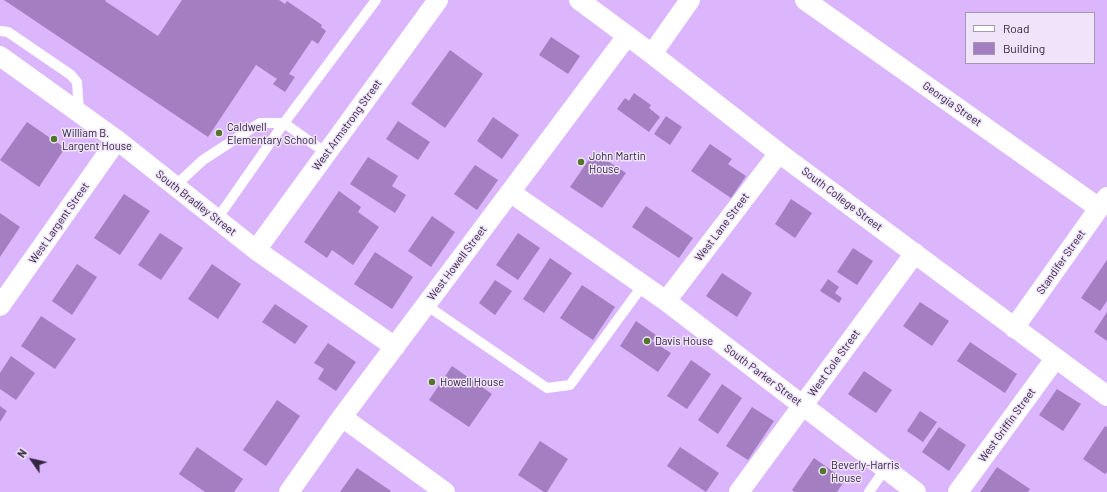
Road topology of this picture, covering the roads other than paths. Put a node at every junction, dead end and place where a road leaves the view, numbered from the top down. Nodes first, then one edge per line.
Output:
1 (376, 0) edge
2 (438, 0) edge
3 (579, 0) edge
4 (690, 0) edge
5 (805, 0) edge
6 (0, 31) edge
7 (627, 36) junction
8 (652, 54) junction
9 (0, 56) edge
10 (79, 113) junction
11 (284, 123) junction
12 (117, 140) junction
13 (326, 153) junction
14 (779, 153) junction
15 (175, 186) junction
16 (510, 192) junction
17 (1103, 202) edge
18 (217, 219) junction
19 (256, 250) junction
20 (915, 253) junction
21 (643, 285) junction
22 (666, 301) junction
23 (426, 305) junction
24 (0, 306) edge
25 (1014, 328) junction
26 (395, 347) junction
27 (1055, 358) junction
28 (1107, 396) edge
29 (802, 406) junction
30 (342, 417) junction
31 (885, 469) junction
32 (289, 492) edge
33 (445, 492) edge
34 (739, 492) edge
35 (869, 492) edge
36 (916, 492) edge
37 (958, 492) edge

1 - 11 lane
2 - 13 street, West Armstrong Street
3 - 7 street, South College Street
4 - 8 street
5 - 17 street, Georgia Street
6 - 10 lane
7 - 8 street, South College Street
7 - 16 street, West Howell Street
8 - 14 street, South College Street
9 - 10 street, South Bradley Street
10 - 12 street, South Bradley Street
11 - 13 lane
11 - 15 lane
11 - 18 lane
12 - 15 street, South Bradley Street
12 - 24 street, West Largent Street
13 - 19 street, West Armstrong Street
14 - 20 street, South College Street
14 - 22 street, West Lane Street
15 - 18 street, South Bradley Street
16 - 21 street, South Parker Street
16 - 23 street, West Howell Street
17 - 25 street, Standifer Street
18 - 19 street, South Bradley Street
19 - 26 street, South Bradley Street
20 - 25 street, South College Street
20 - 29 street, West Cole Street
21 - 22 street, South Parker Street
21 - 23 lane
22 - 29 street, South Parker Street
23 - 26 street, West Howell Street
25 - 27 street, South College Street
26 - 30 street, West Howell Street
27 - 28 street, South College Street
27 - 37 street, West Griffin Street
29 - 31 street, South Parker Street
29 - 34 street, West Cole Street
30 - 32 street, West Howell Street
30 - 33 street
31 - 35 lane
31 - 36 street, South Parker Street

